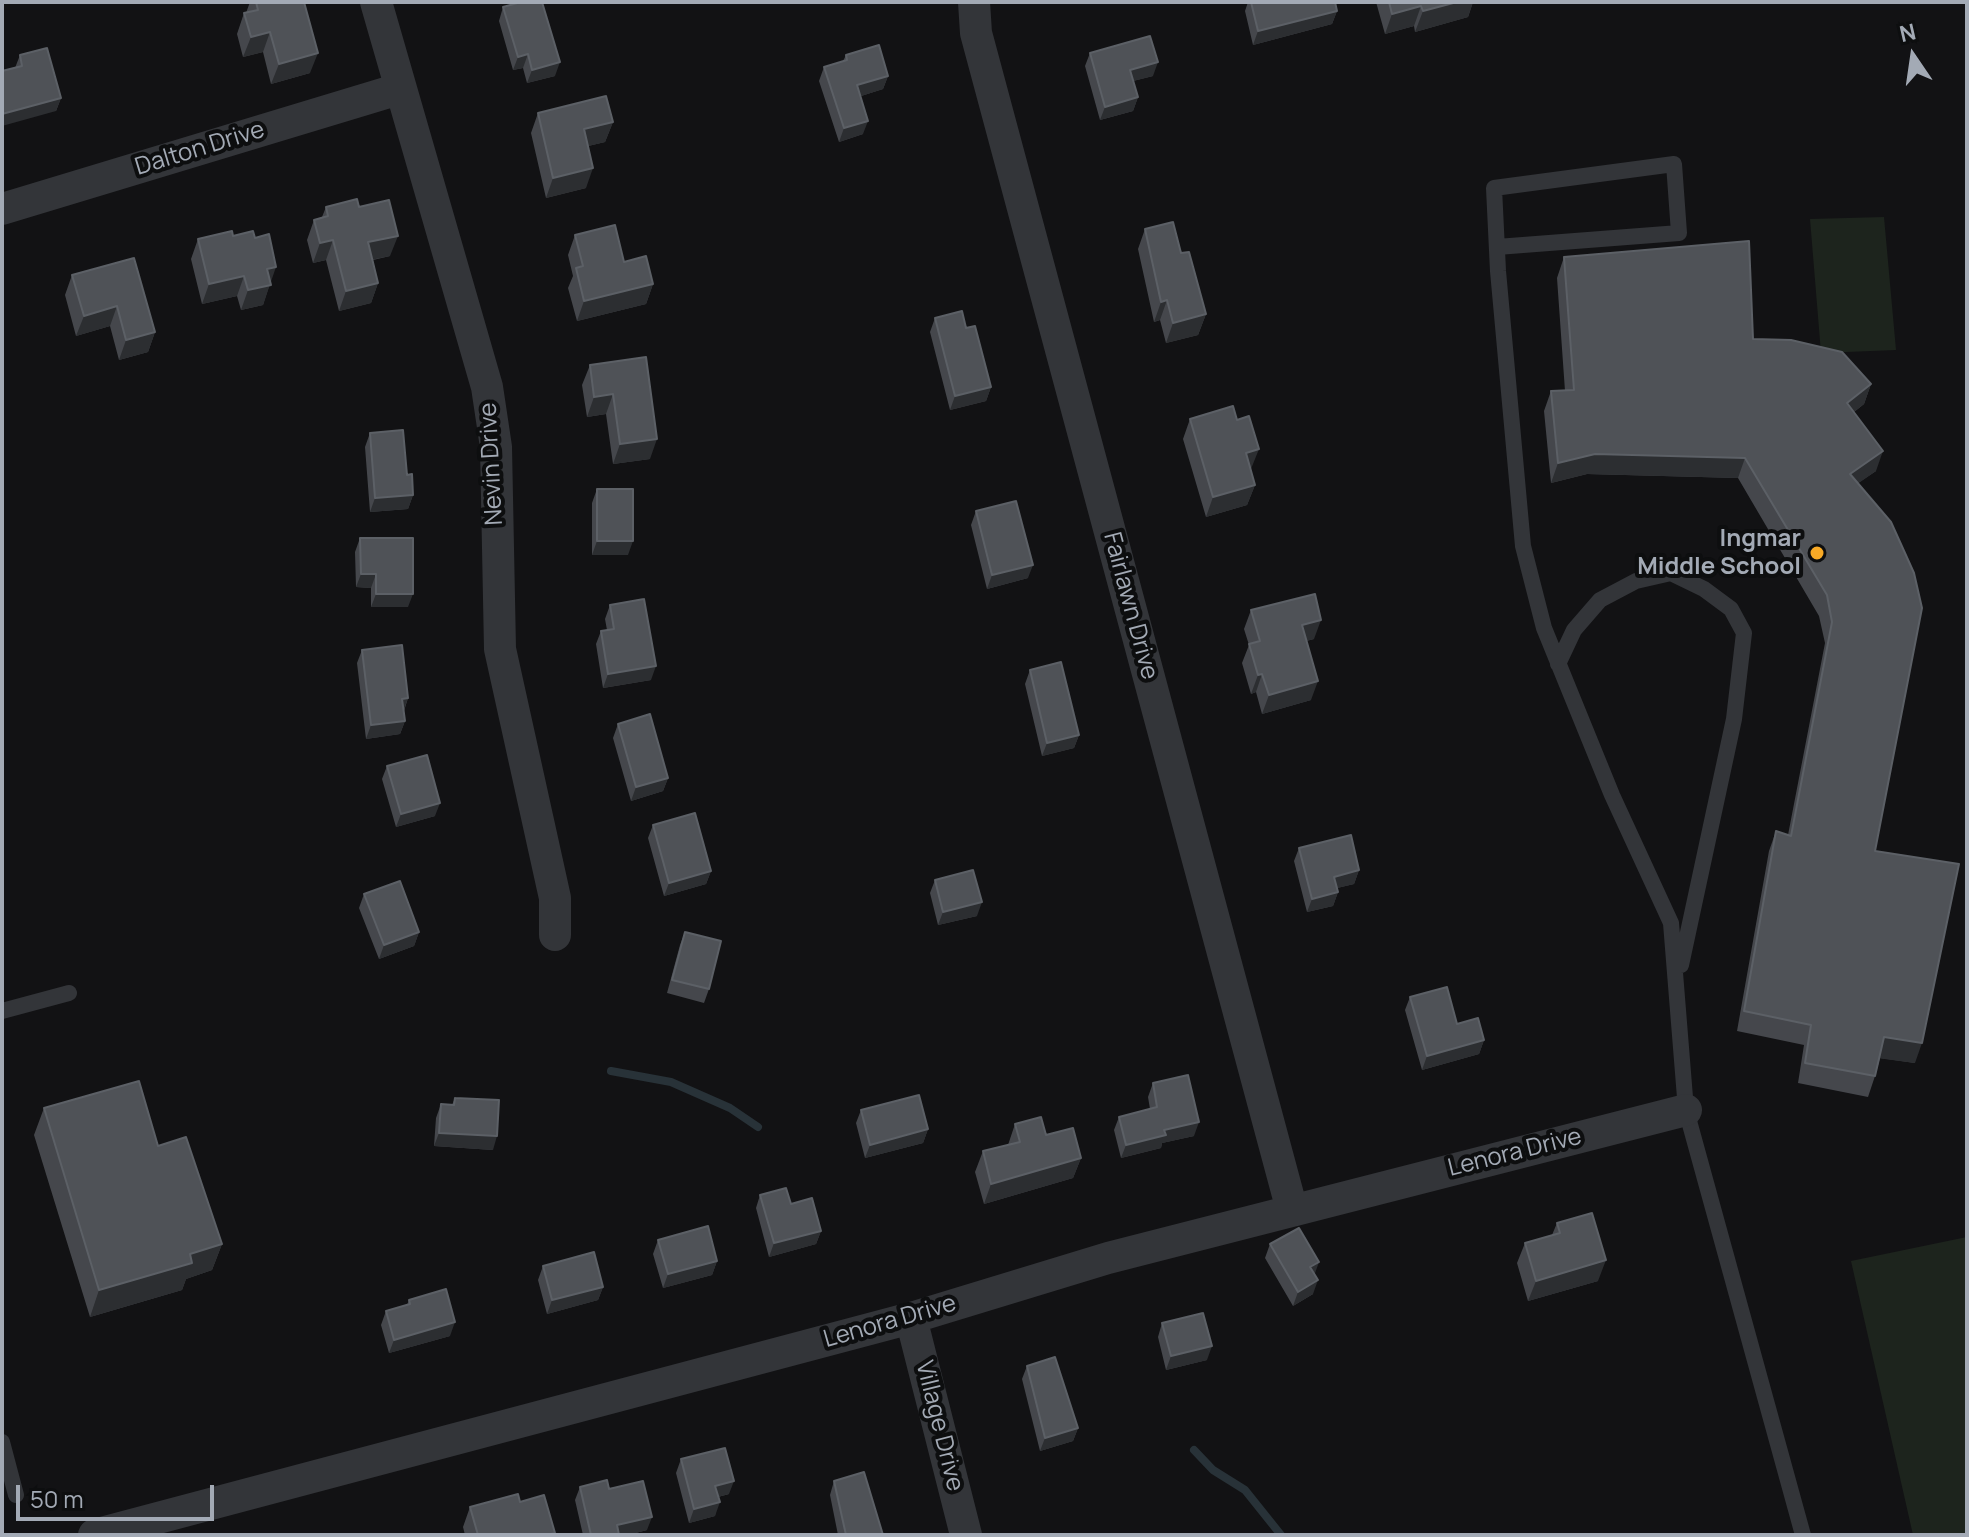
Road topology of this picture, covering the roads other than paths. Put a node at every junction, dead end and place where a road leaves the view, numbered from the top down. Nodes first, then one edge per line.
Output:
1 (376, 2) edge
2 (974, 2) edge
3 (399, 89) junction
4 (2, 209) edge
5 (1497, 247) junction
6 (1558, 664) junction
7 (555, 935) dead end
8 (1678, 979) junction
9 (69, 993) dead end
10 (2, 1011) edge
11 (1686, 1110) junction
12 (1292, 1210) junction
13 (911, 1318) junction
14 (2, 1442) edge
15 (16, 1495) dead end
16 (94, 1535) edge
17 (966, 1535) edge
18 (1803, 1535) edge

1 - 3 street, Nevin Drive
2 - 12 street, Fairlawn Drive
3 - 4 street, Dalton Drive
3 - 7 street, Nevin Drive
5 - 5 lane
5 - 6 lane
6 - 8 lane
6 - 8 lane
8 - 11 lane
9 - 10 lane
11 - 12 street, Lenora Drive
11 - 18 lane
12 - 13 street, Lenora Drive
13 - 16 street, Lenora Drive
13 - 17 street, Village Drive
14 - 15 lane

